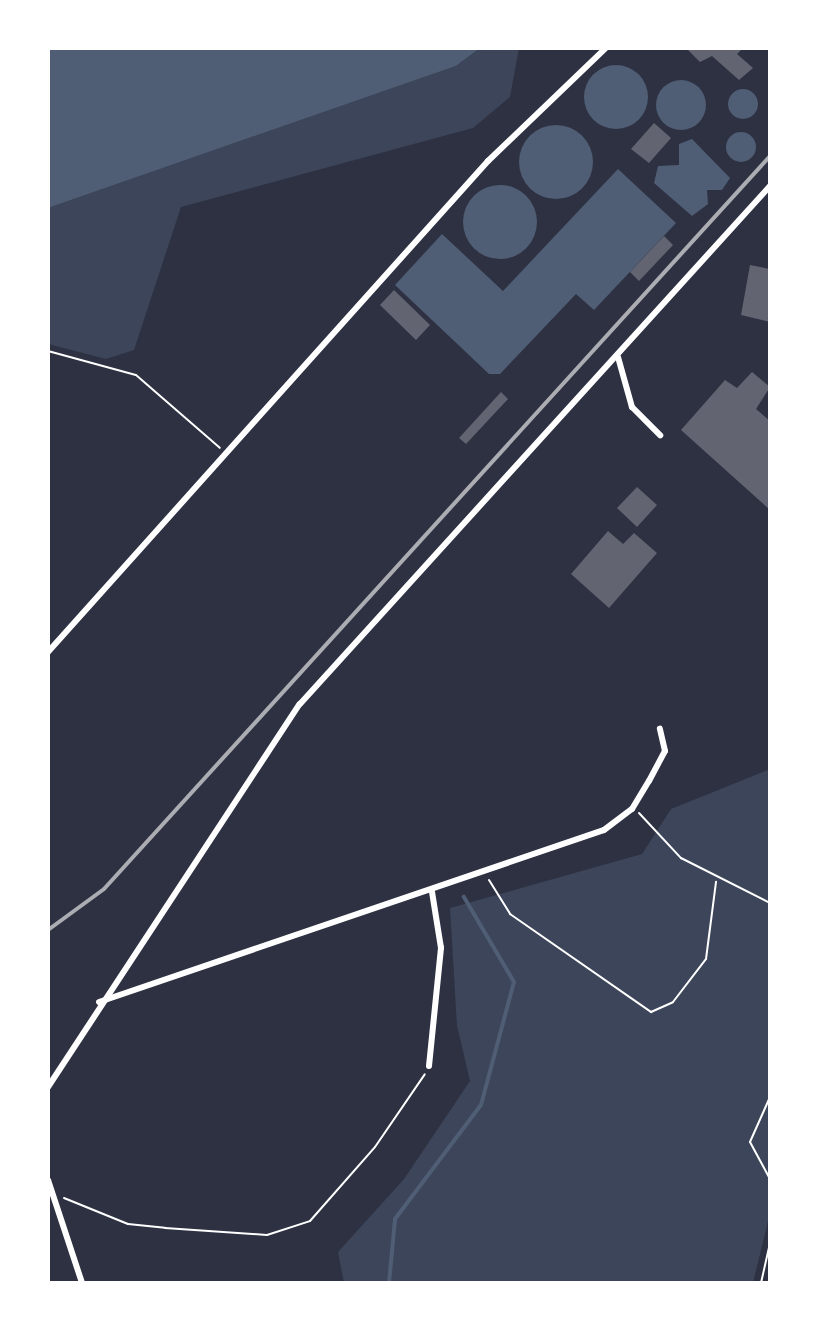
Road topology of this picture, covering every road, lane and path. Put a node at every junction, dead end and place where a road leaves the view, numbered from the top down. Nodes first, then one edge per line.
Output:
1 (606, 48) edge
2 (770, 186) edge
3 (48, 351) edge
4 (618, 357) junction
5 (660, 435) dead end
6 (228, 455) junction
7 (48, 652) edge
8 (660, 729) dead end
9 (632, 809) junction
10 (485, 872) junction
11 (716, 882) junction
12 (432, 892) junction
13 (770, 903) edge
14 (99, 1002) junction
15 (429, 1066) joint
16 (48, 1087) edge
17 (770, 1097) edge
18 (770, 1179) edge
19 (48, 1180) edge
20 (51, 1194) junction
21 (770, 1243) edge
22 (82, 1283) edge
23 (761, 1283) edge

1 - 6 street
2 - 4 street
3 - 6 path
4 - 5 street
4 - 14 street
6 - 7 street
8 - 9 street
9 - 10 street
9 - 11 path
10 - 11 path
10 - 12 street
11 - 13 path
12 - 14 street
12 - 15 street
14 - 16 street
15 - 20 path
17 - 18 path
19 - 20 street
20 - 22 street
21 - 23 path

